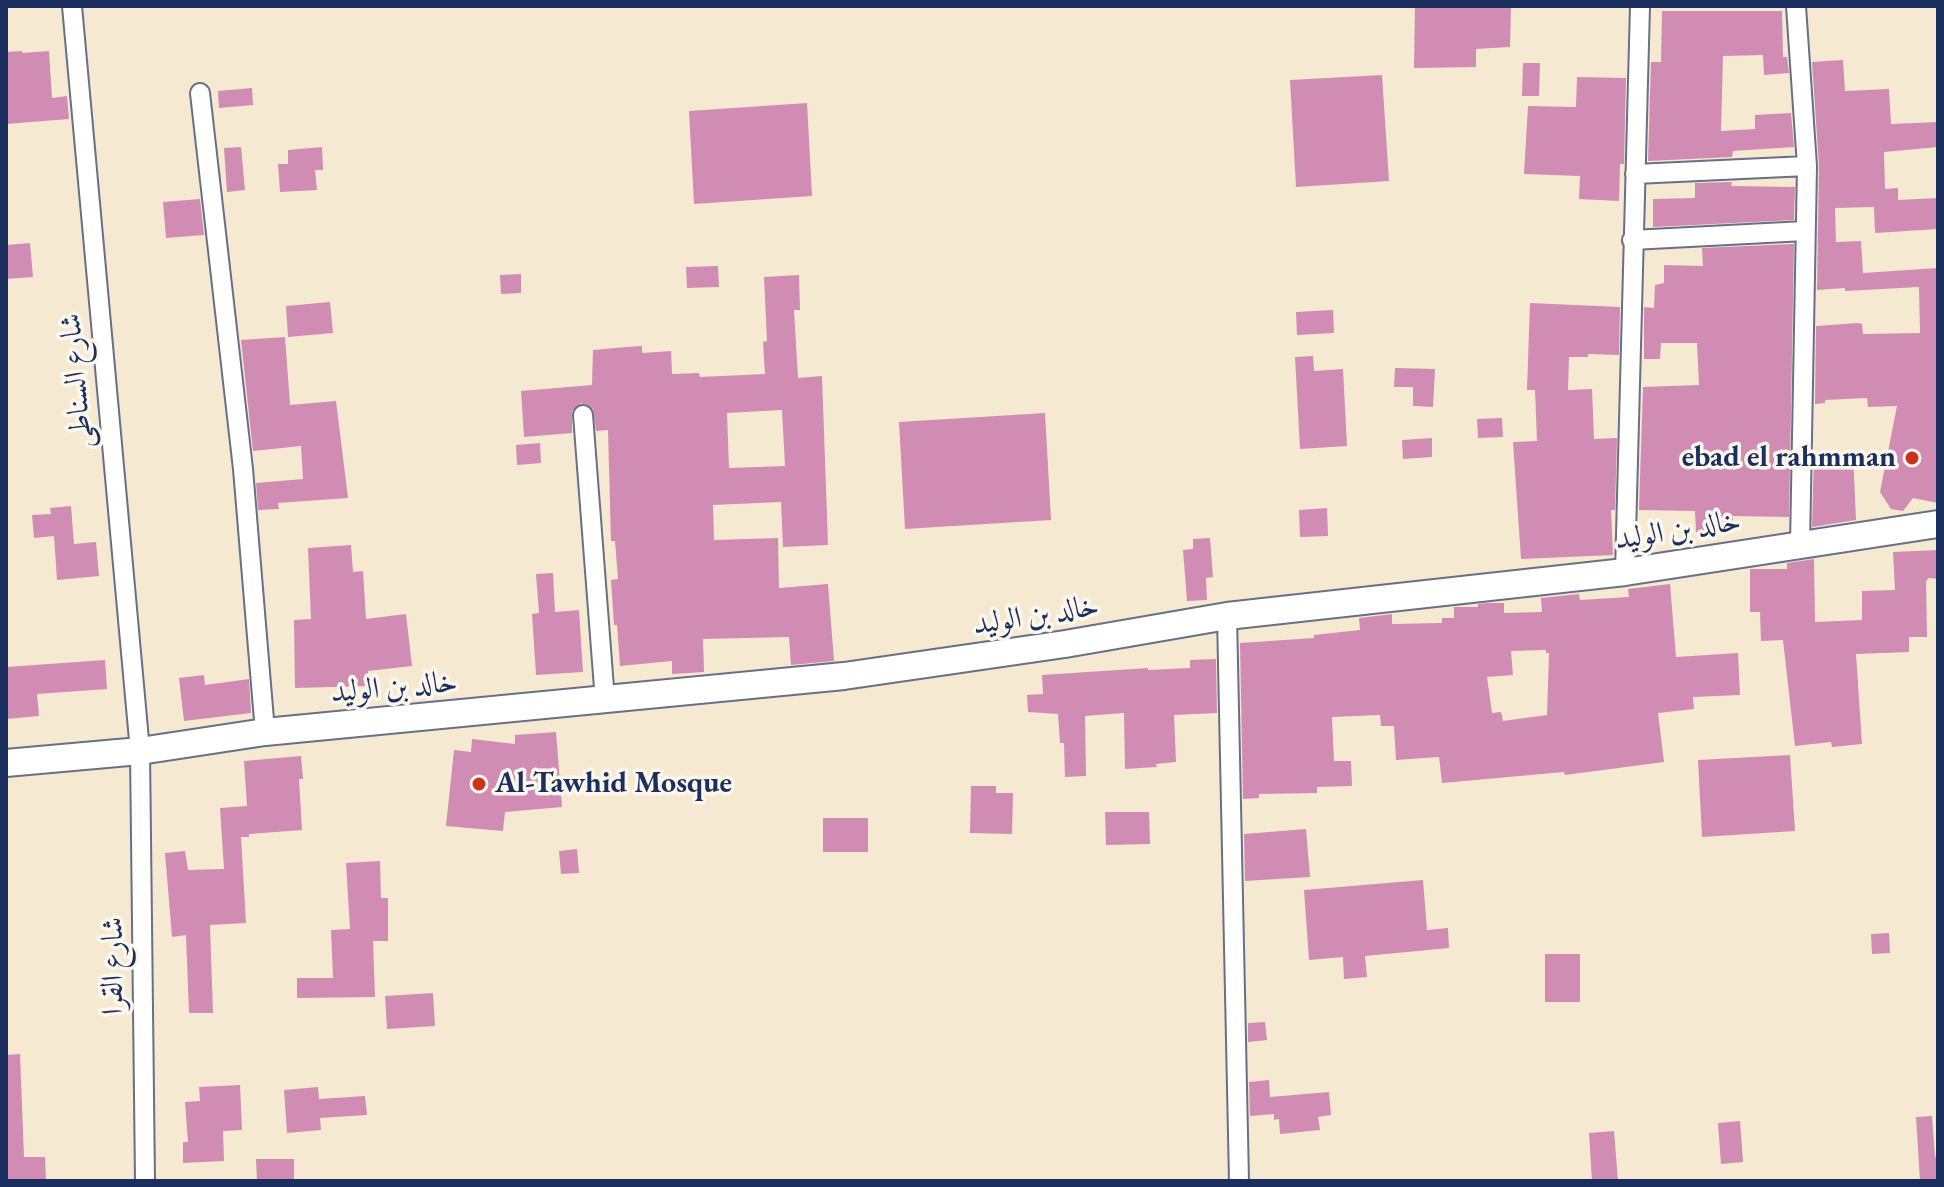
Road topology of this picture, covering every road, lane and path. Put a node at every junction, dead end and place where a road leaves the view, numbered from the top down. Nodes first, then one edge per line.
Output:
1 (72, 6) edge
2 (1640, 6) edge
3 (1796, 6) edge
4 (200, 93) dead end
5 (1807, 166) junction
6 (1635, 174) junction
7 (1805, 231) junction
8 (1632, 240) junction
9 (583, 415) dead end
10 (1938, 524) edge
11 (1800, 545) junction
12 (1625, 572) junction
13 (1227, 616) junction
14 (605, 701) junction
15 (265, 732) junction
16 (140, 751) junction
17 (6, 763) edge
18 (145, 1181) edge
19 (1239, 1181) edge

1 - 16 street, شارع السناطى
2 - 6 street
3 - 5 street
4 - 15 street
5 - 6 street
5 - 7 street
6 - 8 street
7 - 8 street
7 - 11 street
8 - 12 street
9 - 14 street
10 - 11 main road, خالد بن الوليد
11 - 12 main road, خالد بن الوليد
12 - 13 main road, خالد بن الوليد
13 - 14 main road, خالد بن الوليد
13 - 19 street
14 - 15 main road, خالد بن الوليد
15 - 16 main road, خالد بن الوليد
16 - 17 main road, خالد بن الوليد
16 - 18 street, شارع القرا

